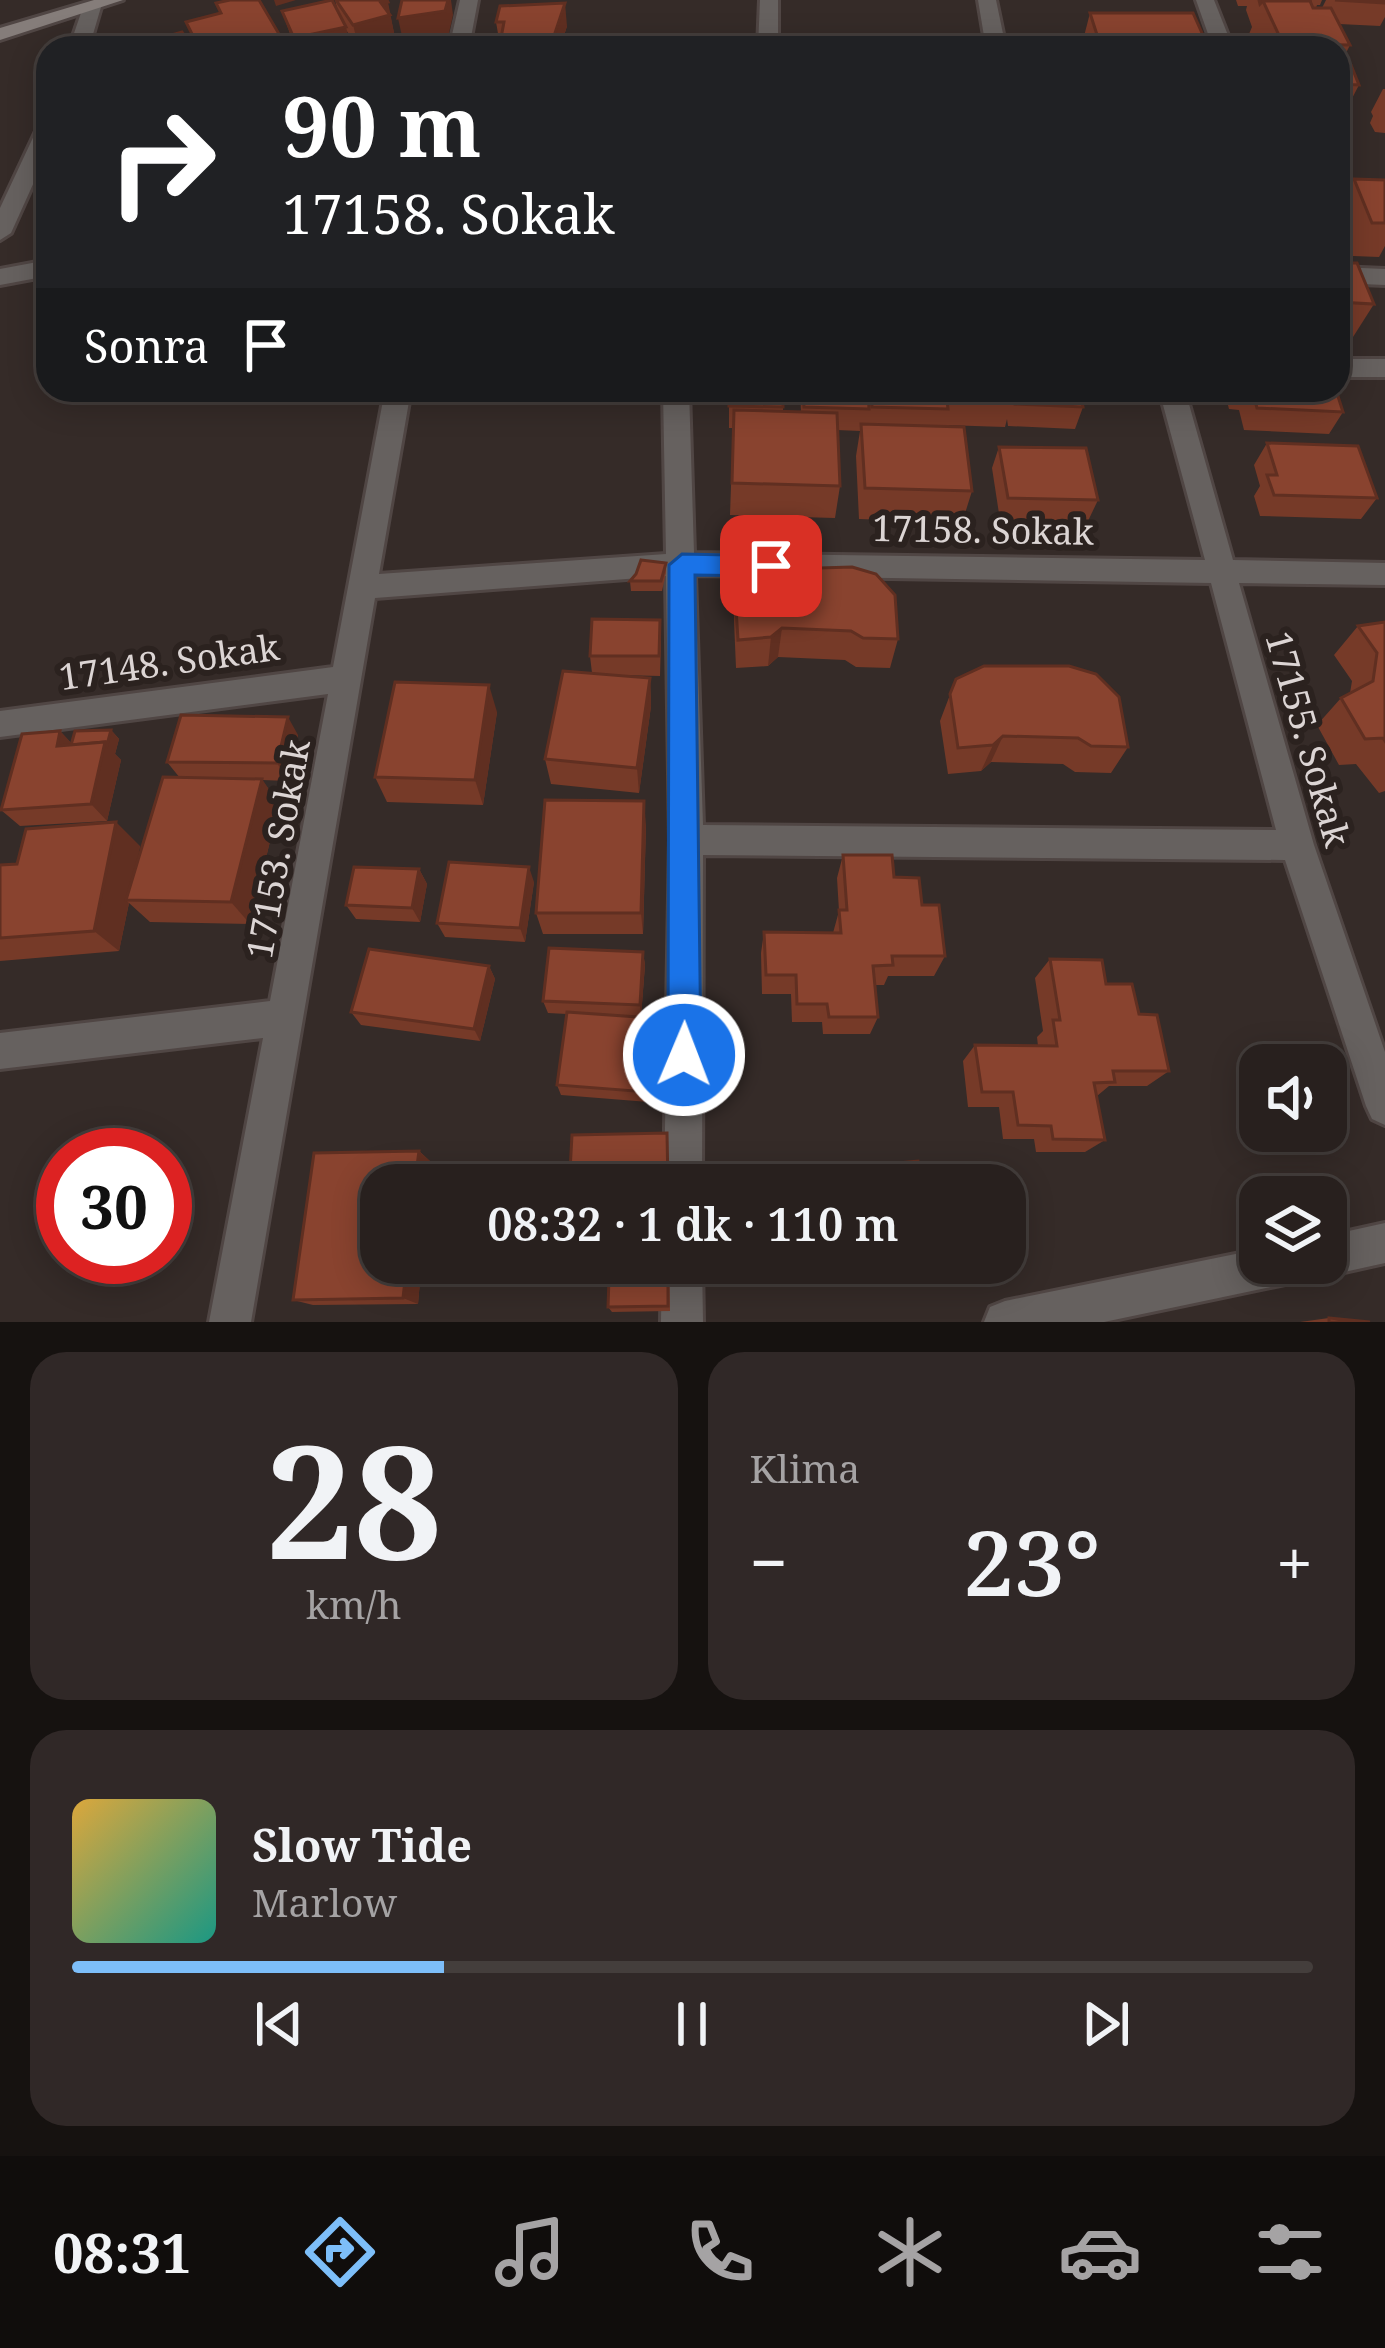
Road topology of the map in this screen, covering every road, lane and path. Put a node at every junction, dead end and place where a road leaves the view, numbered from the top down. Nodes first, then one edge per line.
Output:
1 (68, 0) edge
2 (114, 0) edge
3 (469, 0) edge
4 (769, 0) edge
5 (987, 0) edge
6 (1204, 0) edge
7 (92, 7) junction
8 (0, 20) edge
9 (0, 34) edge
10 (83, 36) edge
11 (462, 36) edge
12 (768, 36) edge
13 (994, 36) edge
14 (1218, 36) edge
15 (36, 156) edge
16 (0, 233) edge
17 (36, 270) edge
18 (1350, 276) edge
19 (0, 277) edge
20 (1385, 277) edge
21 (1350, 368) edge
22 (1385, 368) edge
23 (396, 402) edge
24 (676, 402) edge
25 (1175, 402) edge
26 (682, 565) junction
27 (1220, 573) junction
28 (1385, 574) edge
29 (365, 587) junction
30 (348, 678) junction
31 (0, 724) edge
32 (687, 840) junction
33 (1297, 845) junction
34 (287, 1017) junction
35 (0, 1051) edge
36 (1385, 1106) edge
37 (683, 1164) edge
38 (1385, 1243) edge
39 (1347, 1251) edge
40 (1239, 1274) edge
41 (682, 1284) edge
42 (230, 1322) edge
43 (682, 1322) edge
44 (1005, 1322) edge

1 - 8 main road
2 - 7 main road
3 - 11 street
4 - 12 street
5 - 13 street
6 - 14 street
7 - 9 main road
7 - 10 street
15 - 16 street
17 - 19 street
18 - 20 street
21 - 22 street
23 - 29 street, 17153. Sokak
24 - 26 street
25 - 27 street, 17155. Sokak
26 - 27 street, 17158. Sokak
26 - 29 street, 17158. Sokak
26 - 32 street
27 - 28 street, 17158. Sokak
27 - 33 street, 17155. Sokak
29 - 30 street, 17153. Sokak
30 - 31 street, 17148. Sokak
30 - 34 street, 17153. Sokak
32 - 33 street
32 - 37 street
33 - 36 street, 17155. Sokak
34 - 35 street
34 - 42 street, 17153. Sokak
38 - 39 street
40 - 44 street
41 - 43 street

